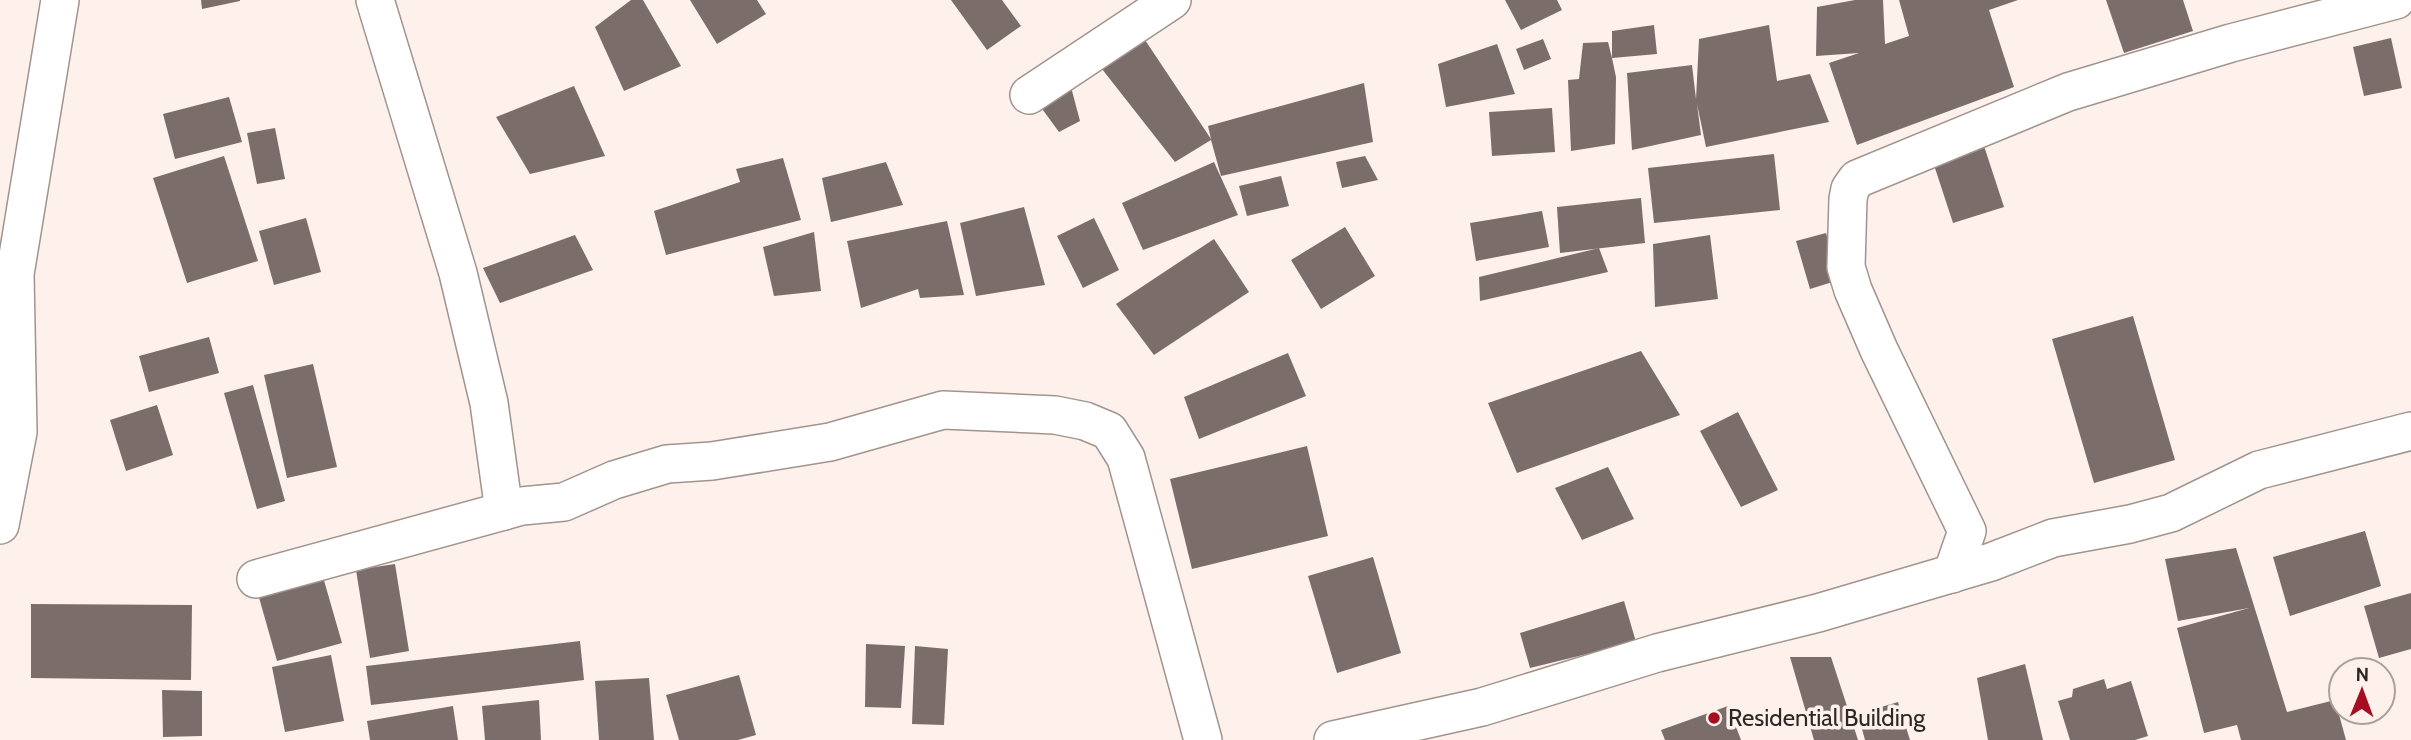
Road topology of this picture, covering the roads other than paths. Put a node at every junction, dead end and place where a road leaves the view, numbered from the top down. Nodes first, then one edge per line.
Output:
1 (60, 0) edge
2 (376, 0) edge
3 (1172, 0) edge
4 (2396, 0) edge
5 (1029, 95) dead end
6 (2411, 431) edge
7 (504, 511) junction
8 (0, 525) edge
9 (1967, 531) junction
10 (2019, 551) junction
11 (1952, 574) junction
12 (256, 579) dead end
13 (1203, 740) edge
14 (1334, 740) edge

1 - 8 street
2 - 7 street
3 - 5 street
4 - 9 street
6 - 10 street
7 - 12 street
7 - 13 street
9 - 10 street
9 - 11 street
10 - 11 street
11 - 14 street

